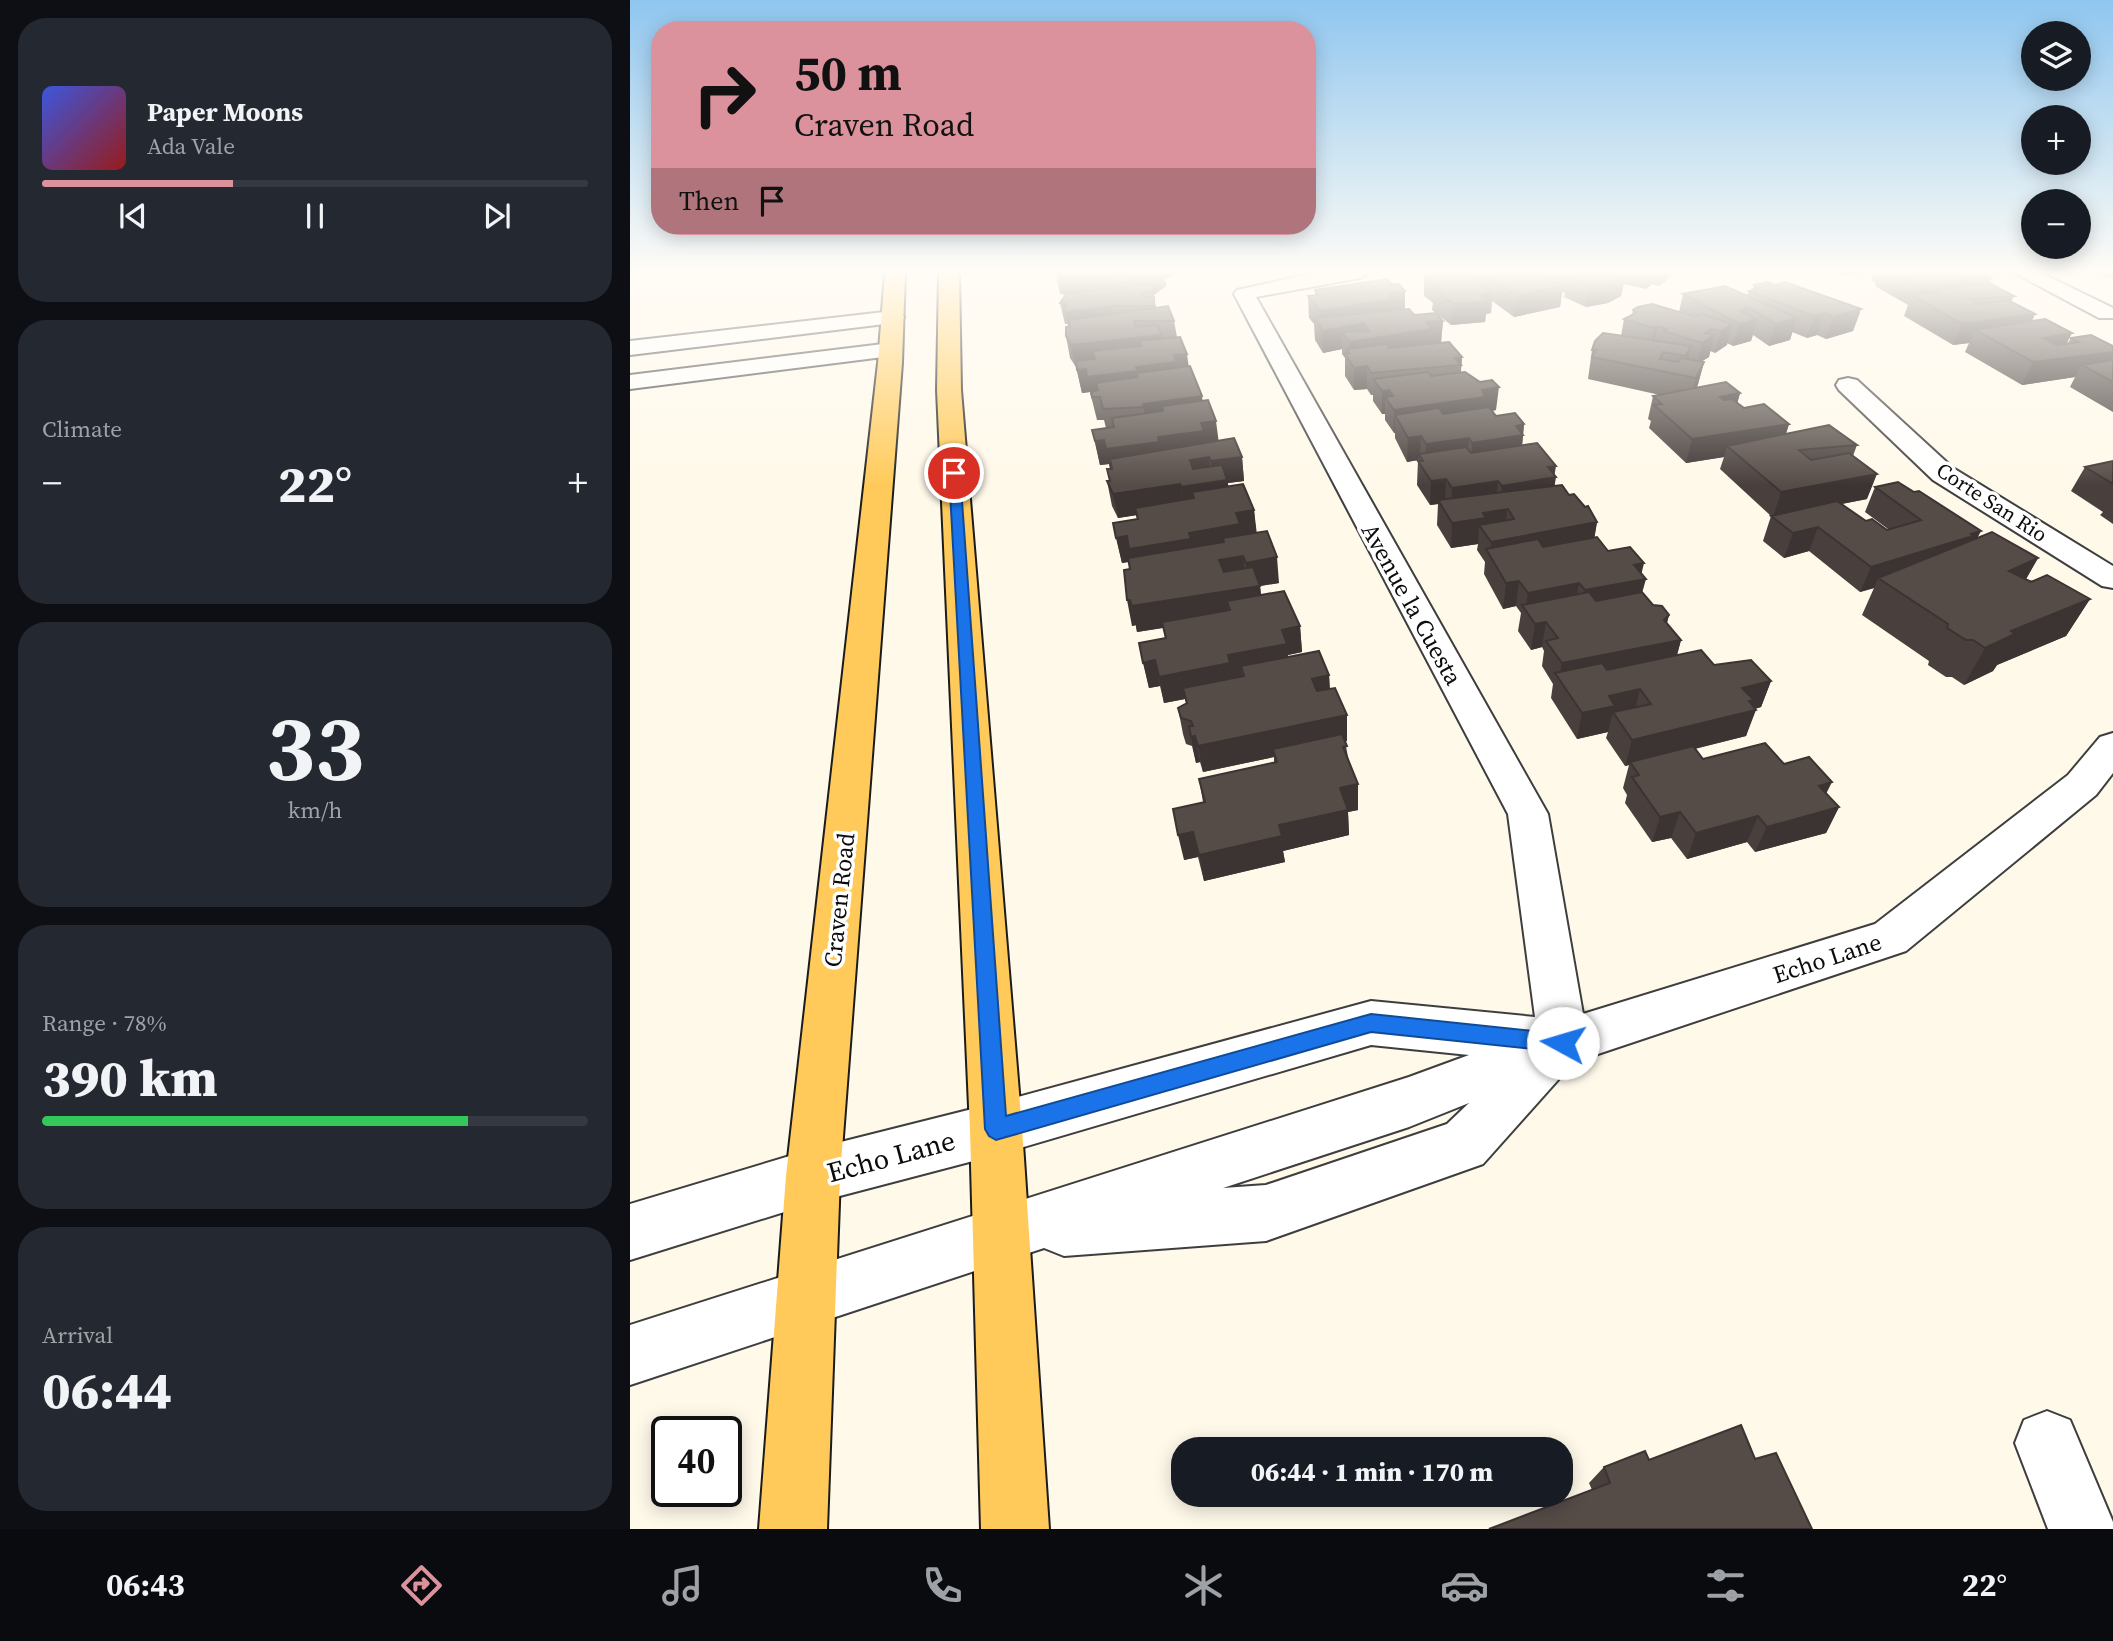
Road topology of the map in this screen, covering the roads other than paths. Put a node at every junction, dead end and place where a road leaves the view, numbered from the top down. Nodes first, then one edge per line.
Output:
1 (669, 343) edge
2 (891, 343) edge
3 (950, 343) edge
4 (1268, 343) edge
5 (630, 348) edge
6 (891, 350) junction
7 (630, 382) edge
8 (1848, 385) dead end
9 (2113, 579) edge
10 (2113, 746) edge
11 (1563, 1043) junction
12 (996, 1129) junction
13 (813, 1176) junction
14 (630, 1233) edge
15 (1002, 1233) junction
16 (809, 1295) junction
17 (630, 1355) edge
18 (2047, 1443) dead end
19 (793, 1529) edge
20 (1015, 1529) edge
21 (2082, 1529) edge

1 - 5 street
2 - 6 main road, Craven Road
3 - 12 main road
4 - 11 street, Avenue la Cuesta
6 - 7 street
6 - 13 main road, Craven Road
8 - 9 street, Corte San Rio
10 - 11 street, Echo Lane
11 - 12 street, Echo Lane
11 - 15 street, Echo Lane
12 - 13 street, Echo Lane
12 - 15 main road
13 - 14 street, Echo Lane
13 - 16 main road, Craven Road
15 - 16 street, Echo Lane
15 - 20 main road
16 - 17 street, Echo Lane
16 - 19 main road, Craven Road
18 - 21 street

